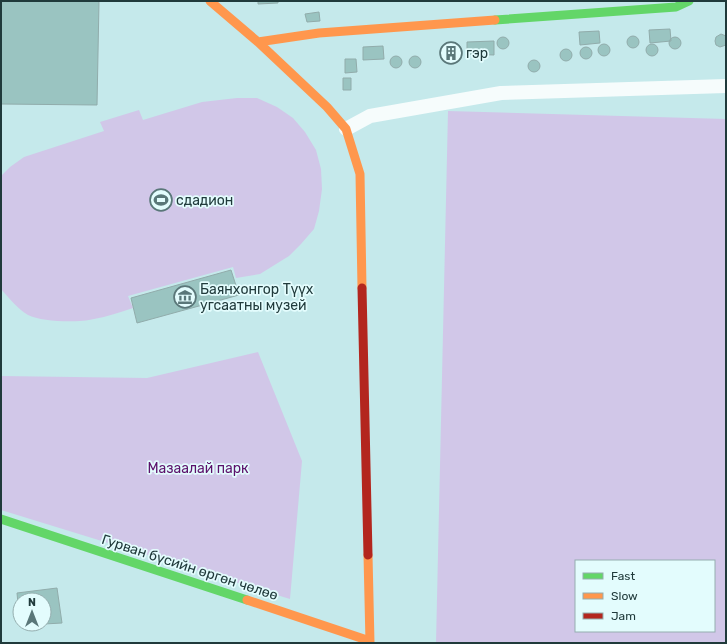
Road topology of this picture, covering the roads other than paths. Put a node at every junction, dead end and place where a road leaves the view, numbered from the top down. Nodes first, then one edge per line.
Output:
1 (210, 1) edge
2 (689, 1) edge
3 (258, 42) junction
4 (726, 86) edge
5 (346, 129) junction
6 (1, 520) edge
7 (370, 642) edge

1 - 3 street
2 - 3 street
3 - 5 street
4 - 5 street
5 - 7 street
6 - 7 street, Гурван бүсийн өргөн чөлөө

